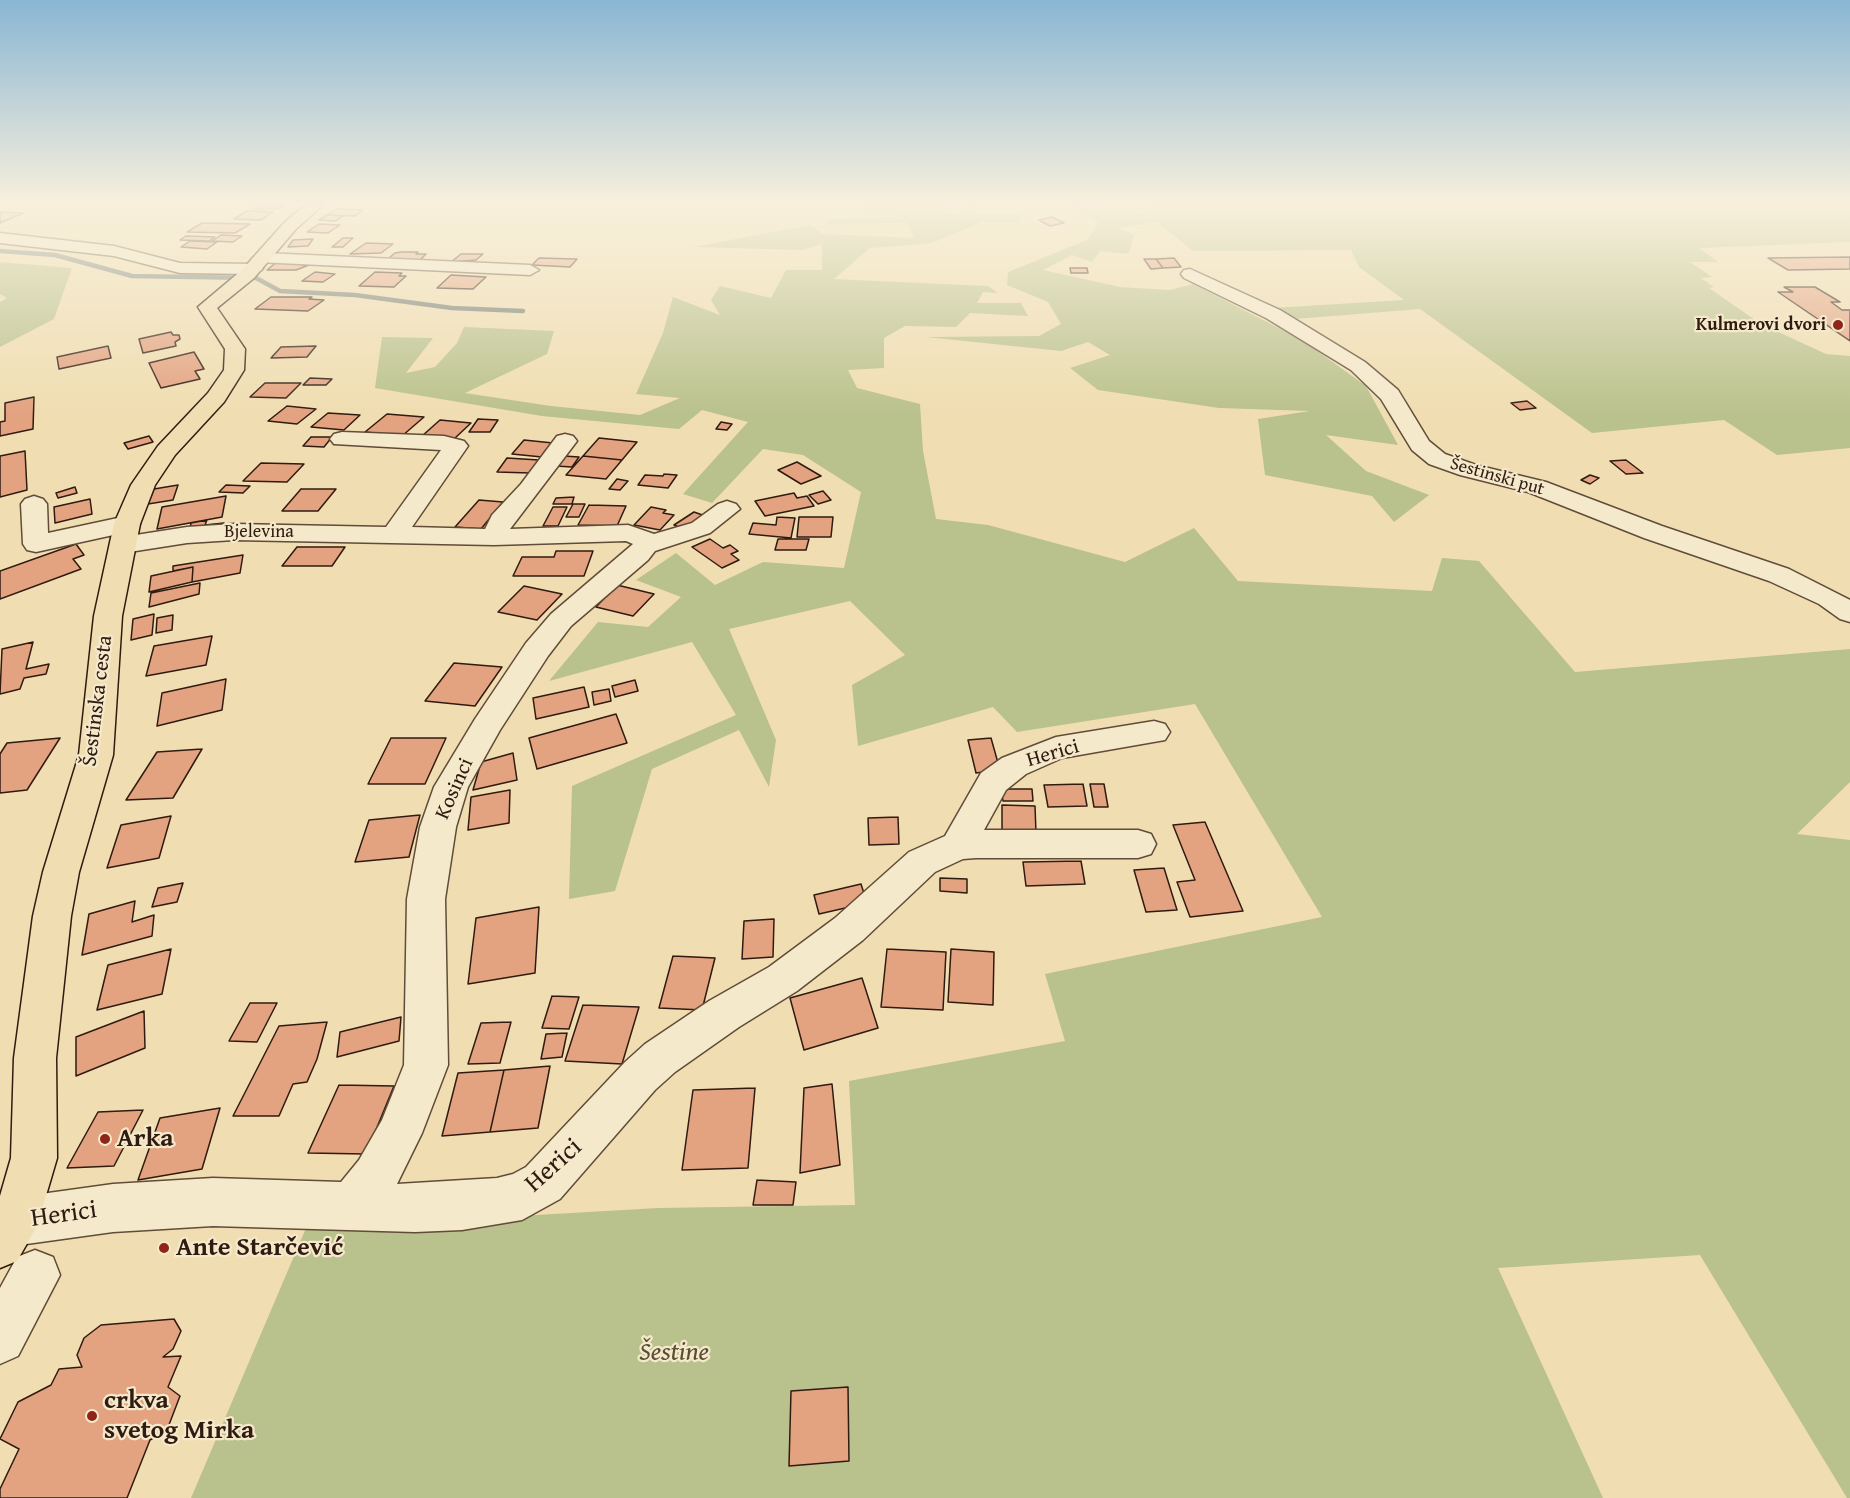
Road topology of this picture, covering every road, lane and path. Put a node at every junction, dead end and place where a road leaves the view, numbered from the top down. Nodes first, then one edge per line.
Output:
1 (245, 275) edge
2 (1192, 275) edge
3 (342, 439) dead end
4 (565, 441) dead end
5 (34, 504) dead end
6 (727, 508) dead end
7 (395, 533) junction
8 (125, 535) junction
9 (494, 537) junction
10 (646, 545) junction
11 (1850, 613) edge
12 (1154, 732) dead end
13 (1138, 844) dead end
14 (958, 846) junction
15 (353, 1205) junction
16 (16, 1247) edge
17 (0, 1338) edge

1 - 8 main road, Šestinska cesta
2 - 11 street, Šestinski put
3 - 7 street
4 - 9 street
5 - 8 street, Bjelevina
6 - 10 street, Kosinci
7 - 8 street, Bjelevina
7 - 9 street, Bjelevina
8 - 16 main road, Šestinska cesta
9 - 10 street, Bjelevina
10 - 15 street, Kosinci
12 - 14 street, Herici
13 - 14 street, Herici
14 - 15 street, Herici
15 - 16 street, Herici
16 - 17 street

